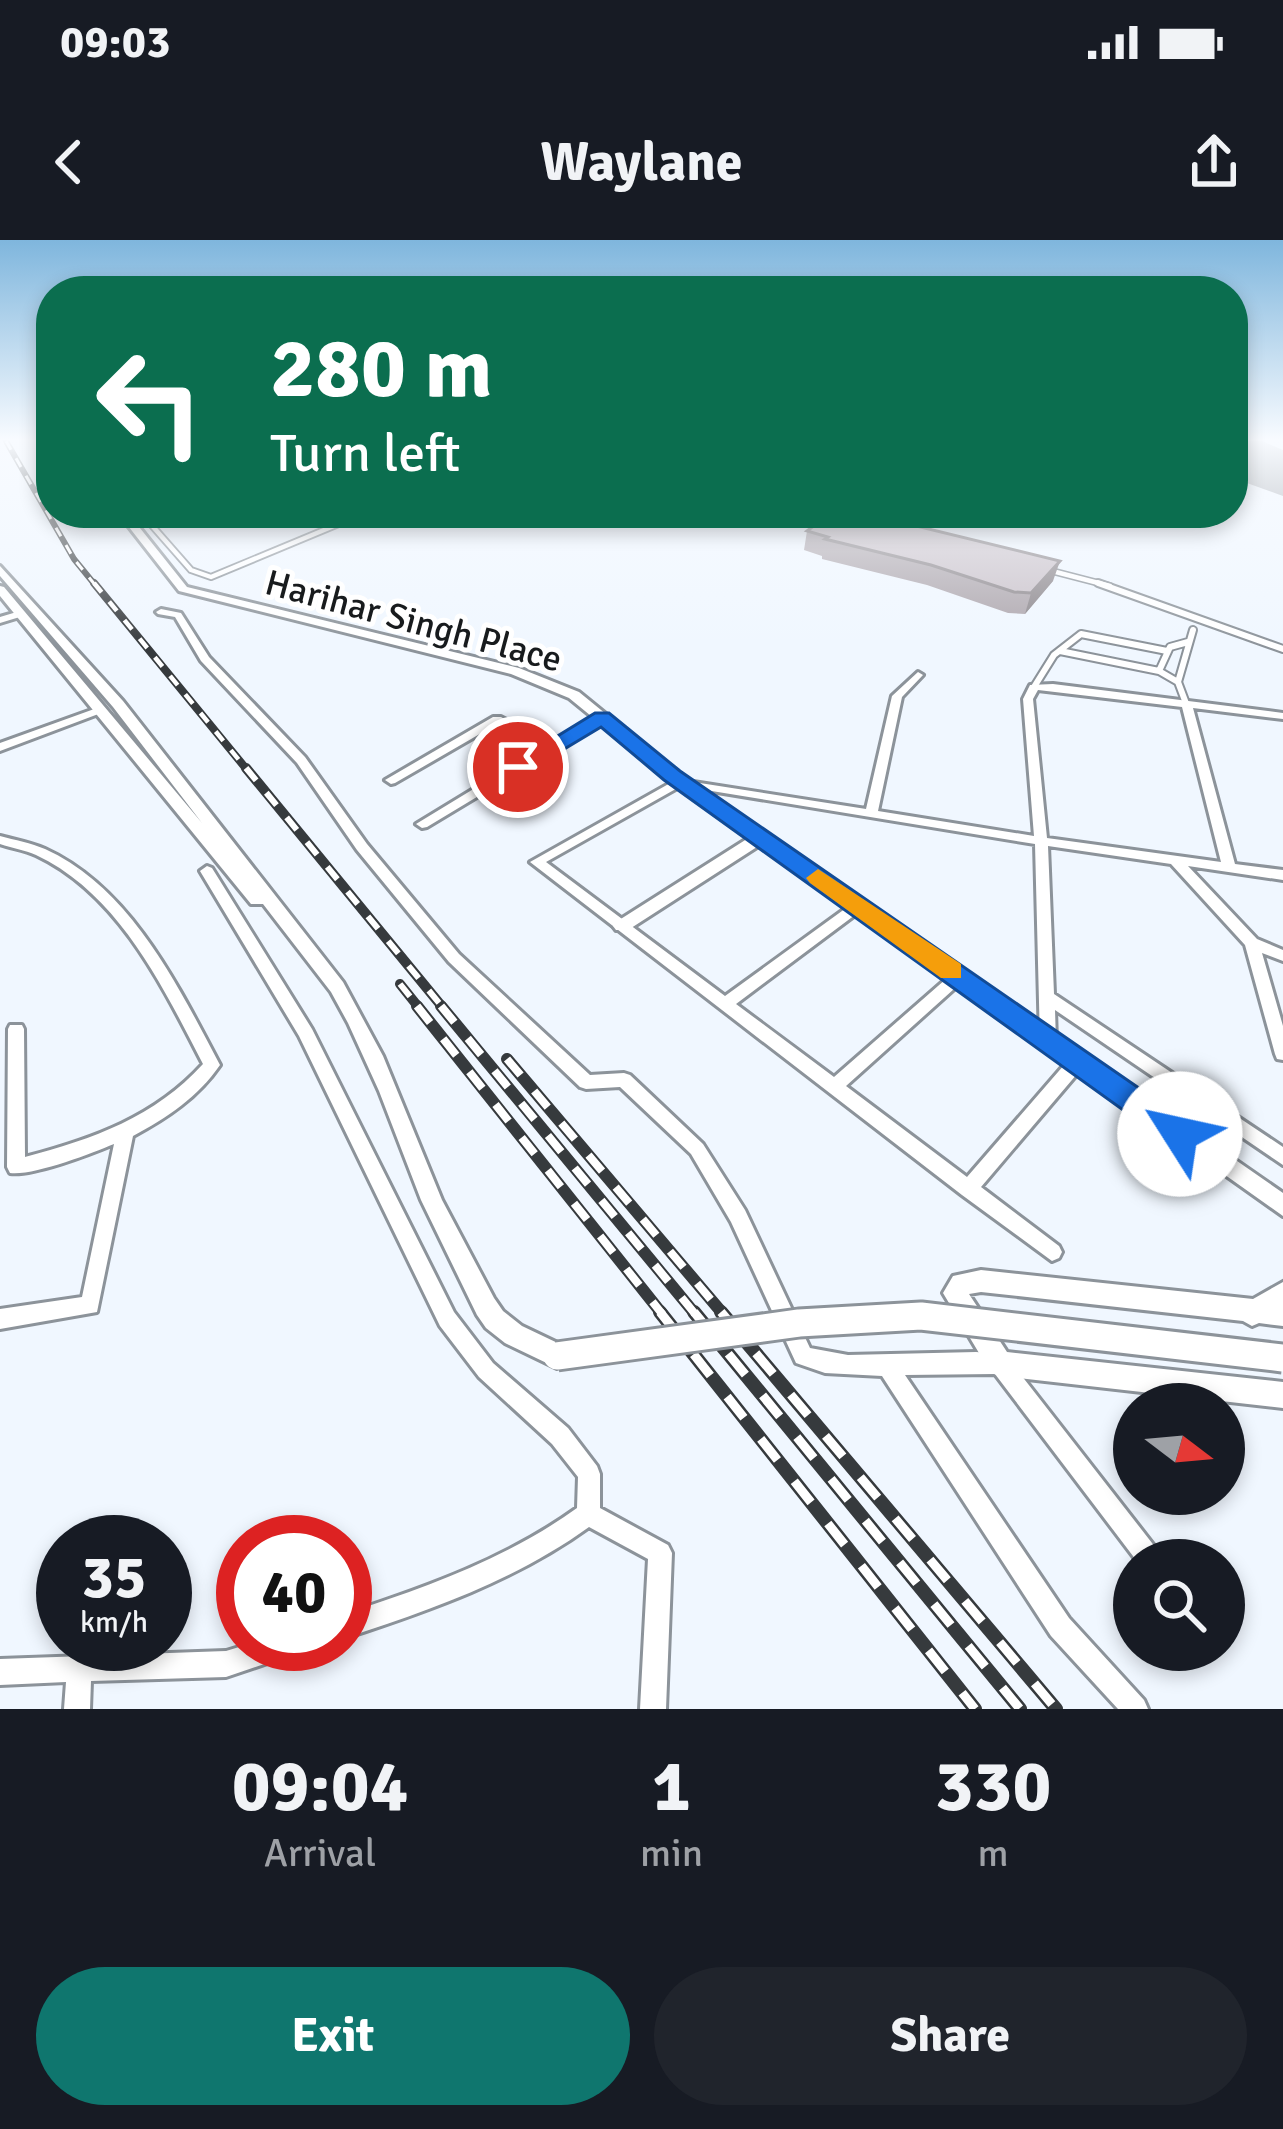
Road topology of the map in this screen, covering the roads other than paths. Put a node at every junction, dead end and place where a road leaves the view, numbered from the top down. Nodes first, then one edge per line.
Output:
1 (135, 528) edge
2 (154, 528) edge
3 (328, 528) edge
4 (0, 569) edge
5 (1050, 570) edge
6 (0, 589) edge
7 (161, 612) dead end
8 (20, 614) junction
9 (0, 620) edge
10 (1193, 630) dead end
11 (1188, 642) junction
12 (1283, 649) edge
13 (1060, 650) junction
14 (1167, 651) junction
15 (1159, 671) junction
16 (918, 675) dead end
17 (1178, 682) junction
18 (1034, 688) junction
19 (1187, 706) junction
20 (97, 711) junction
21 (1283, 716) edge
22 (602, 718) junction
23 (0, 747) edge
24 (550, 748) junction
25 (392, 780) dead end
26 (684, 783) junction
27 (871, 814) junction
28 (422, 824) dead end
29 (761, 837) junction
30 (0, 840) edge
31 (1041, 841) junction
32 (1175, 860) junction
33 (1229, 868) junction
34 (207, 871) dead end
35 (1283, 875) edge
36 (858, 906) junction
37 (622, 926) junction
38 (1252, 943) junction
39 (1283, 956) edge
40 (959, 976) junction
41 (337, 987) junction
42 (1047, 998) junction
43 (725, 1004) junction
44 (16, 1029) dead end
45 (1048, 1041) junction
46 (1283, 1054) edge
47 (1077, 1062) junction
48 (834, 1087) junction
49 (125, 1132) junction
50 (1283, 1157) edge
51 (8, 1168) edge
52 (968, 1189) junction
53 (1283, 1205) edge
54 (1052, 1252) dead end
55 (1283, 1293) edge
56 (1252, 1314) junction
57 (1283, 1314) edge
58 (0, 1319) edge
59 (1283, 1358) edge
60 (884, 1363) junction
61 (1000, 1364) junction
62 (1283, 1395) edge
63 (588, 1514) junction
64 (1135, 1539) edge
65 (372, 1617) edge
66 (79, 1671) joint
67 (0, 1672) edge
68 (77, 1709) edge
69 (653, 1709) edge
70 (1135, 1709) edge

1 - 22 street, Harihar Singh Place
2 - 3 lane
4 - 41 street
5 - 12 lane
6 - 8 street
7 - 60 street
8 - 9 street
8 - 20 street
10 - 11 lane
11 - 14 lane
11 - 17 lane
13 - 14 lane
13 - 15 lane
13 - 18 lane
14 - 15 lane
15 - 17 lane
16 - 27 street
17 - 19 lane
18 - 19 street
18 - 31 street
19 - 21 street
19 - 33 street
20 - 23 street
20 - 41 street
22 - 24 street
22 - 26 street, Harihar Singh Place
24 - 25 street
24 - 28 street
26 - 27 street
26 - 29 street, Harihar Singh Place
26 - 37 street
27 - 31 street
29 - 36 street, Harihar Singh Place
29 - 37 street
30 - 49 street
31 - 32 street
31 - 42 street
32 - 33 street
32 - 38 street
33 - 35 street
34 - 63 street
36 - 40 street, Harihar Singh Place
36 - 43 street
37 - 43 street
38 - 39 street
38 - 46 street
40 - 45 street, Harihar Singh Place
40 - 48 street
41 - 59 street, bridge
42 - 45 street
42 - 50 street
43 - 48 street
44 - 51 street
45 - 47 street, Harihar Singh Place
47 - 52 street
47 - 53 street, Harihar Singh Place
48 - 52 street
49 - 51 street
49 - 58 street
52 - 54 street
55 - 56 street
56 - 57 street
56 - 61 street
60 - 61 street
60 - 70 street
61 - 62 street
61 - 64 street
63 - 65 street
63 - 69 street
66 - 67 street
66 - 68 street

